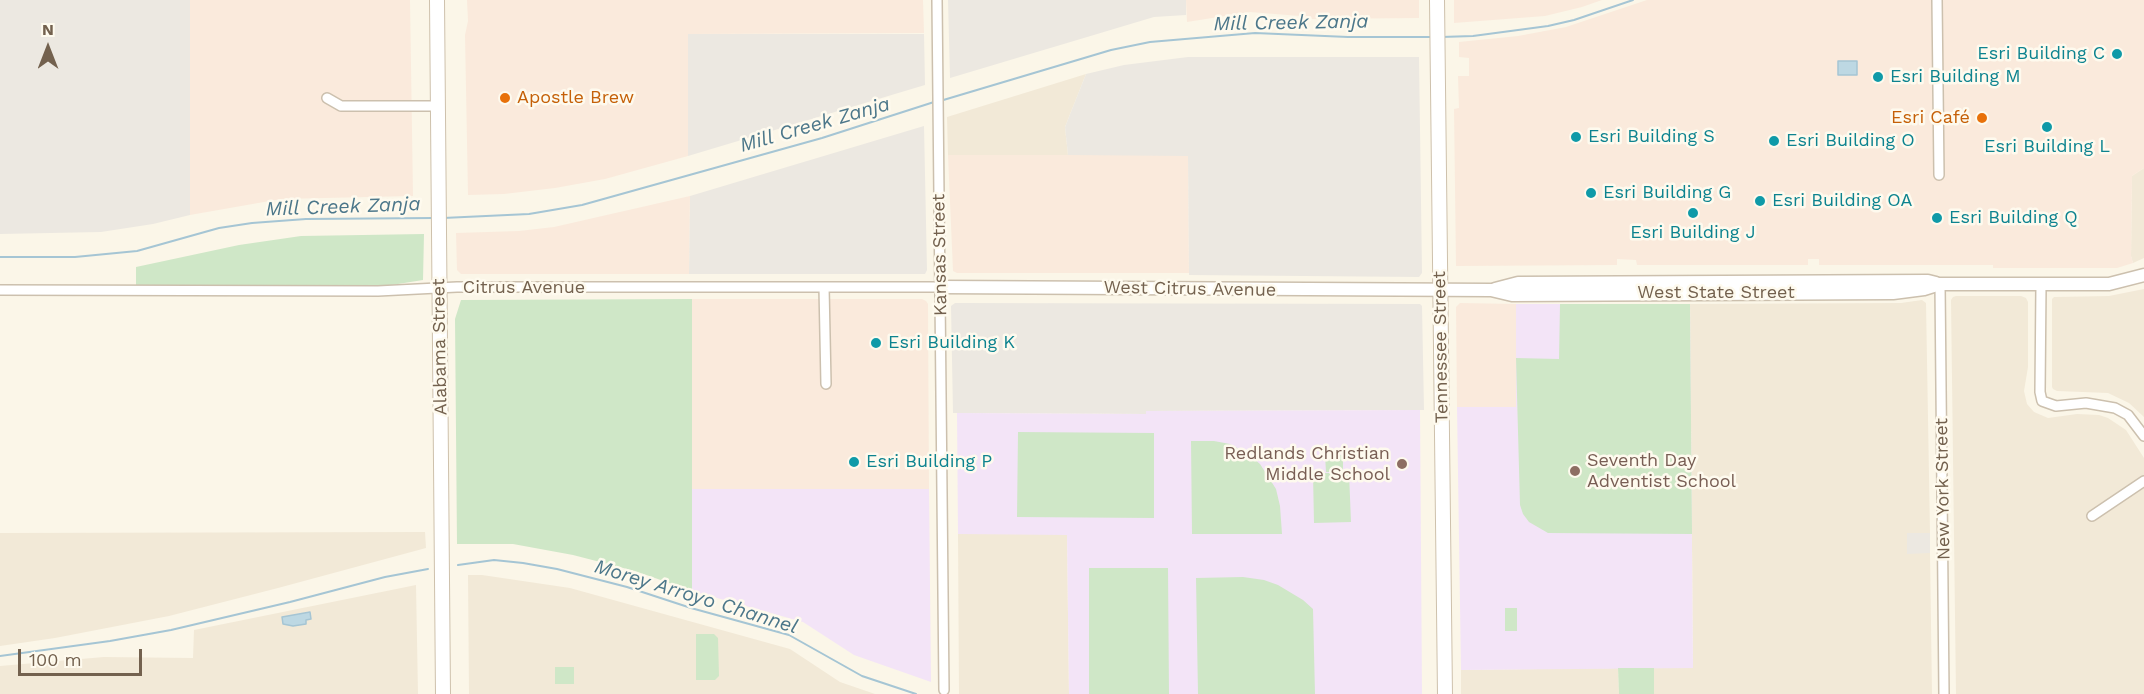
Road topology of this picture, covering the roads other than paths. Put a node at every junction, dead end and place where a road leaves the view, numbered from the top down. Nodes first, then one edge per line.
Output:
1 (437, 0) edge
2 (937, 0) edge
3 (1437, 0) edge
4 (1937, 0) edge
5 (327, 98) dead end
6 (438, 106) junction
7 (1939, 175) dead end
8 (2144, 275) edge
9 (1940, 284) junction
10 (2041, 285) junction
11 (824, 287) junction
12 (940, 287) junction
13 (439, 288) junction
14 (0, 290) edge
15 (1440, 290) junction
16 (826, 384) dead end
17 (2144, 436) edge
18 (2144, 481) edge
19 (2092, 516) dead end
20 (944, 690) dead end
21 (443, 694) edge
22 (1445, 694) edge
23 (1944, 694) edge

1 - 6 main road, Alabama Street
2 - 12 street, Kansas Street
3 - 15 main road, Tennessee Street
4 - 7 street
5 - 6 street
6 - 13 main road, Alabama Street
8 - 10 street, West State Street
9 - 10 street, West State Street
9 - 15 street, West State Street
9 - 23 street, New York Street
10 - 17 street
11 - 12 street, Citrus Avenue
11 - 13 street, Citrus Avenue
11 - 16 street
12 - 15 street, West Citrus Avenue
12 - 20 street, Kansas Street
13 - 14 street, Citrus Avenue
13 - 21 main road, Alabama Street
15 - 22 main road, Tennessee Street
18 - 19 street

